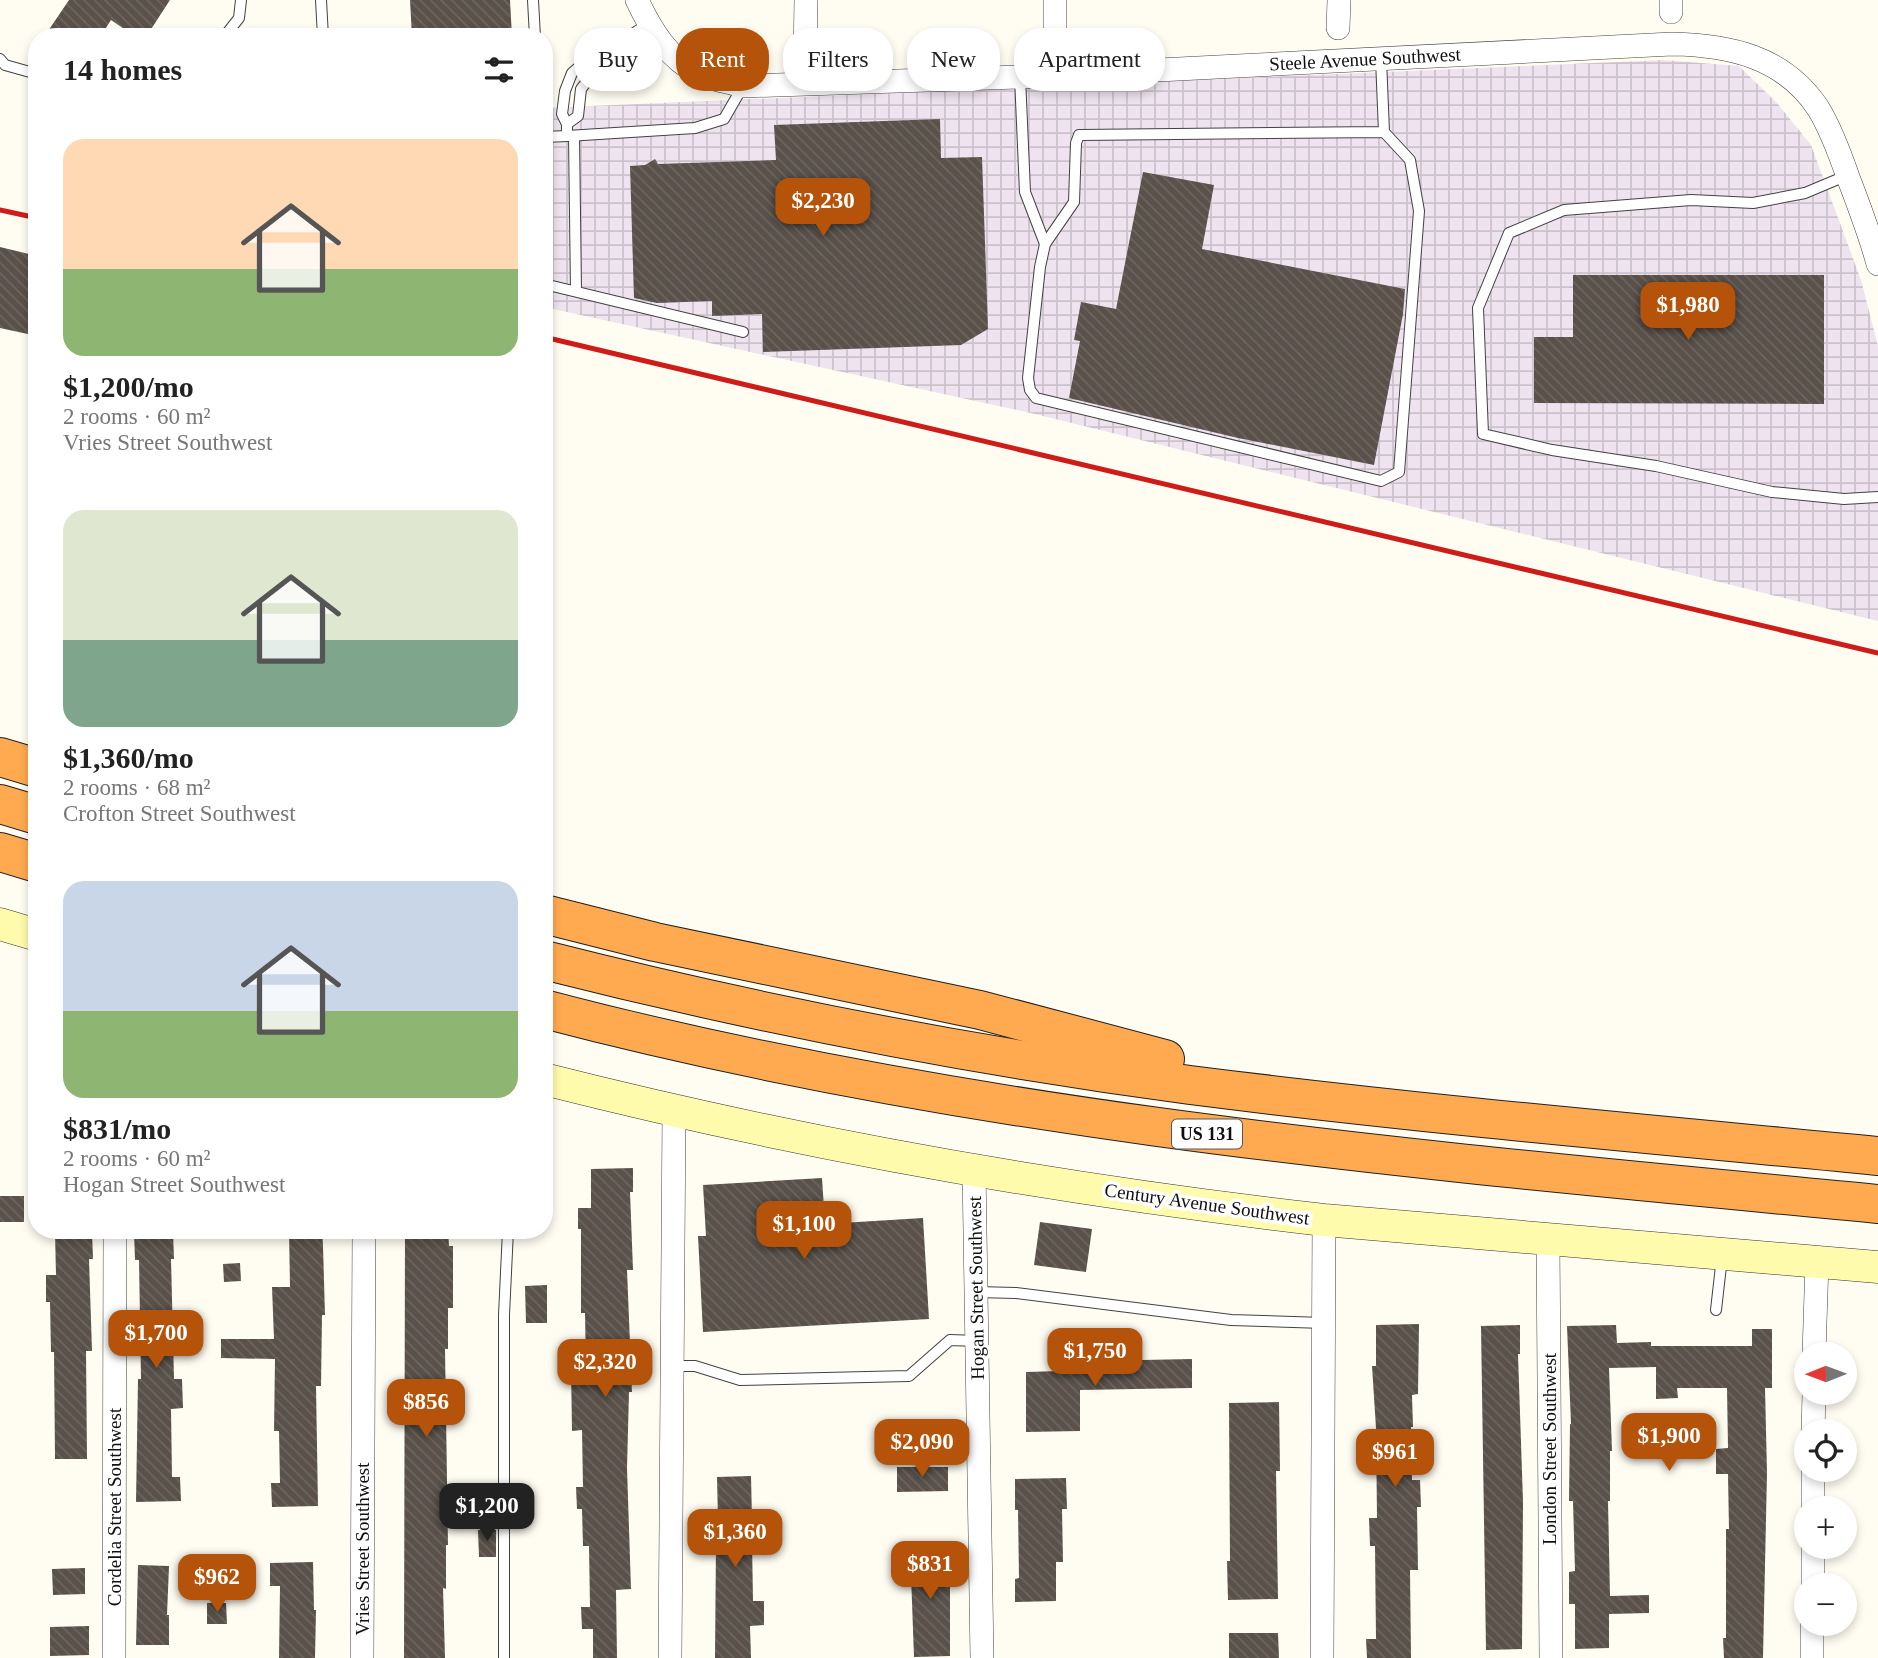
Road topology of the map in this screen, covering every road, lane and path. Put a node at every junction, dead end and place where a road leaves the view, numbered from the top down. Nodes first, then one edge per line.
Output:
1 (241, 0) edge
2 (321, 0) edge
3 (533, 0) edge
4 (637, 0) edge
5 (806, 0) edge
6 (1055, 0) edge
7 (1339, 0) edge
8 (648, 24) junction
9 (231, 28) edge
10 (323, 28) edge
11 (535, 28) edge
12 (642, 28) edge
13 (806, 28) edge
14 (1055, 28) edge
15 (1338, 28) dead end
16 (0, 59) edge
17 (1381, 59) junction
18 (676, 60) edge
19 (1165, 70) edge
20 (28, 71) edge
21 (574, 71) edge
22 (1014, 77) edge
23 (769, 85) edge
24 (581, 91) edge
25 (740, 91) edge
26 (1021, 91) edge
27 (566, 124) junction
28 (1384, 132) junction
29 (571, 136) junction
30 (553, 137) edge
31 (1848, 175) junction
32 (1045, 244) junction
33 (1878, 264) edge
34 (553, 286) edge
35 (576, 291) junction
36 (743, 332) dead end
37 (1878, 498) edge
38 (0, 757) edge
39 (28, 765) edge
40 (0, 804) edge
41 (28, 812) edge
42 (0, 852) edge
43 (28, 860) edge
44 (553, 916) edge
45 (0, 924) edge
46 (28, 932) edge
47 (553, 962) edge
48 (553, 1011) edge
49 (553, 1081) edge
50 (1330, 1101) junction
51 (674, 1112) junction
52 (1878, 1156) edge
53 (974, 1170) junction
54 (1878, 1203) edge
55 (1324, 1220) junction
56 (115, 1239) edge
57 (364, 1239) edge
58 (508, 1239) edge
59 (1548, 1240) junction
60 (1723, 1254) junction
61 (1817, 1262) junction
62 (1878, 1267) edge
63 (976, 1292) junction
64 (1716, 1310) dead end
65 (1324, 1323) junction
66 (977, 1341) junction
67 (1814, 1342) edge
68 (672, 1366) junction
69 (1812, 1636) edge
70 (114, 1658) edge
71 (362, 1658) edge
72 (504, 1658) edge
73 (670, 1658) edge
74 (982, 1658) edge
75 (1322, 1658) edge
76 (1551, 1658) edge
77 (1812, 1658) edge

1 - 9 lane
2 - 10 lane
3 - 11 lane
4 - 8 street, Steele Avenue Southwest
5 - 13 street
6 - 14 street
7 - 15 street
8 - 12 lane
8 - 18 street, Steele Avenue Southwest
16 - 20 lane
17 - 19 street, Steele Avenue Southwest
17 - 28 lane
17 - 31 street, Steele Avenue Southwest
21 - 27 lane
22 - 23 street, Steele Avenue Southwest
24 - 27 lane
25 - 29 lane
26 - 32 lane
27 - 29 lane
28 - 32 lane
28 - 32 lane
29 - 30 lane
29 - 35 lane
31 - 33 street, Steele Avenue Southwest
31 - 37 lane
34 - 35 lane
35 - 36 lane
38 - 39 highway
40 - 41 highway
42 - 43 highway
44 - 50 highway
45 - 46 street
47 - 50 highway, US 131
48 - 54 highway, US 131
49 - 51 street, Century Avenue Southwest
50 - 52 highway, US 131
51 - 53 street, Century Avenue Southwest
51 - 68 street
53 - 55 street, Century Avenue Southwest
53 - 63 street, Hogan Street Southwest
55 - 59 street, Century Avenue Southwest
55 - 65 street
56 - 70 street, Cordelia Street Southwest
57 - 71 street, Vries Street Southwest
58 - 72 lane
59 - 60 street, Century Avenue Southwest
59 - 76 street, London Street Southwest
60 - 61 street, Century Avenue Southwest
60 - 64 lane
61 - 62 street, Century Avenue Southwest
61 - 67 street
63 - 65 lane
63 - 66 street, Hogan Street Southwest
65 - 75 street
66 - 68 lane
66 - 74 street, Hogan Street Southwest
68 - 73 street
69 - 77 street

